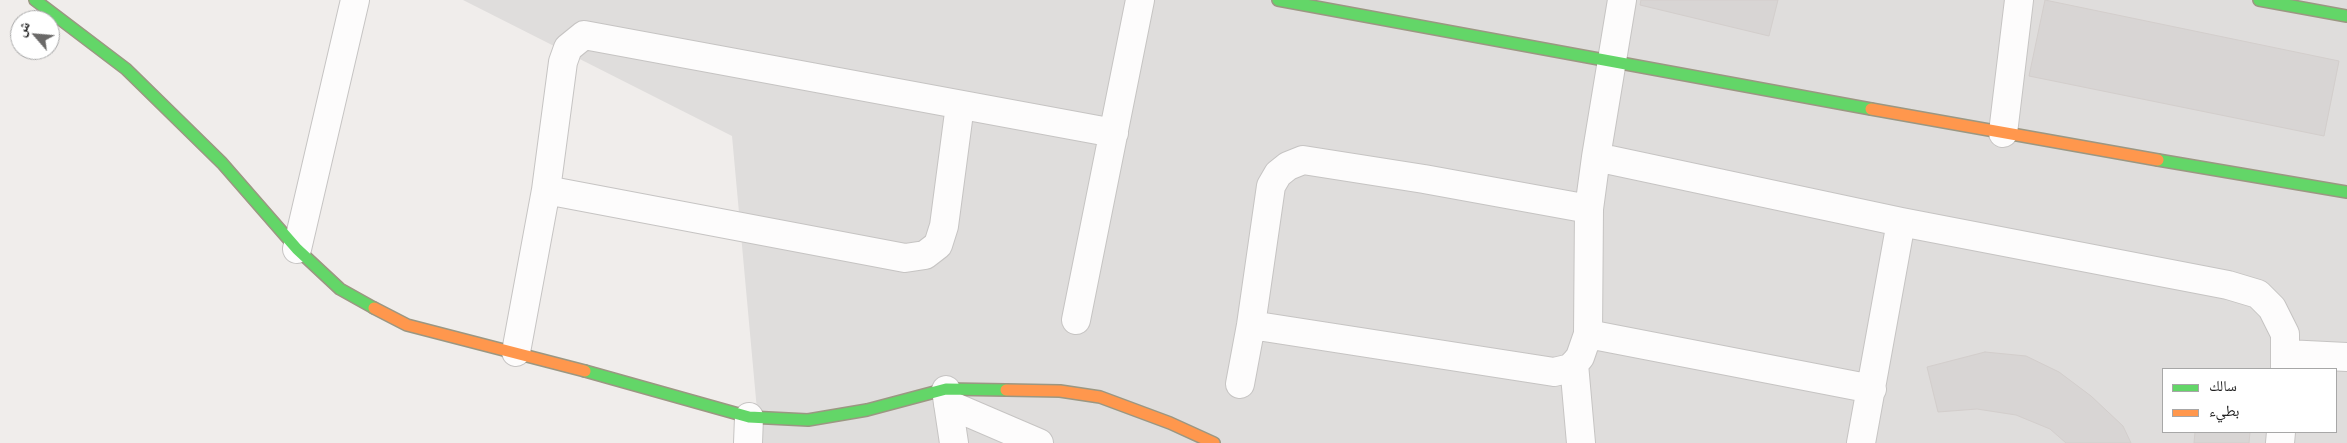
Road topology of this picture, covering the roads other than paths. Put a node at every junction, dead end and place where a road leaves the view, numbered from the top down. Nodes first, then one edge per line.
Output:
1 (35, 0) edge
2 (355, 0) edge
3 (1140, 0) edge
4 (1278, 0) edge
5 (1622, 0) edge
6 (2019, 0) edge
7 (2259, 0) edge
8 (2315, 5) edge
9 (2347, 16) edge
10 (1613, 60) junction
11 (960, 105) junction
12 (1114, 133) junction
13 (2003, 133) junction
14 (1596, 157) junction
15 (546, 190) junction
16 (2347, 192) edge
17 (1589, 209) junction
18 (1902, 222) junction
19 (298, 249) junction
20 (1076, 320) dead end
21 (1252, 325) junction
22 (1588, 334) junction
23 (516, 352) junction
24 (2347, 358) edge
25 (2285, 361) edge
26 (1574, 364) junction
27 (1240, 384) dead end
28 (1872, 389) junction
29 (947, 396) junction
30 (749, 430) edge
31 (954, 443) edge
32 (1039, 443) edge
33 (1214, 443) edge
34 (1581, 443) edge
35 (1861, 443) edge

1 - 19 street
2 - 19 street
3 - 12 street
4 - 10 street
5 - 10 street
6 - 13 street
7 - 8 street
8 - 9 street
10 - 13 street
10 - 14 street
11 - 12 street
11 - 15 street
11 - 15 street
12 - 20 street
13 - 16 street
14 - 17 street
14 - 18 street
15 - 23 street
17 - 21 street
17 - 22 street
18 - 25 street
18 - 28 street
19 - 23 street
21 - 26 street
21 - 27 street
22 - 26 street
22 - 28 street
23 - 30 street
24 - 25 street
26 - 34 street
28 - 35 street
29 - 30 street
29 - 31 street
29 - 32 street
29 - 33 street

